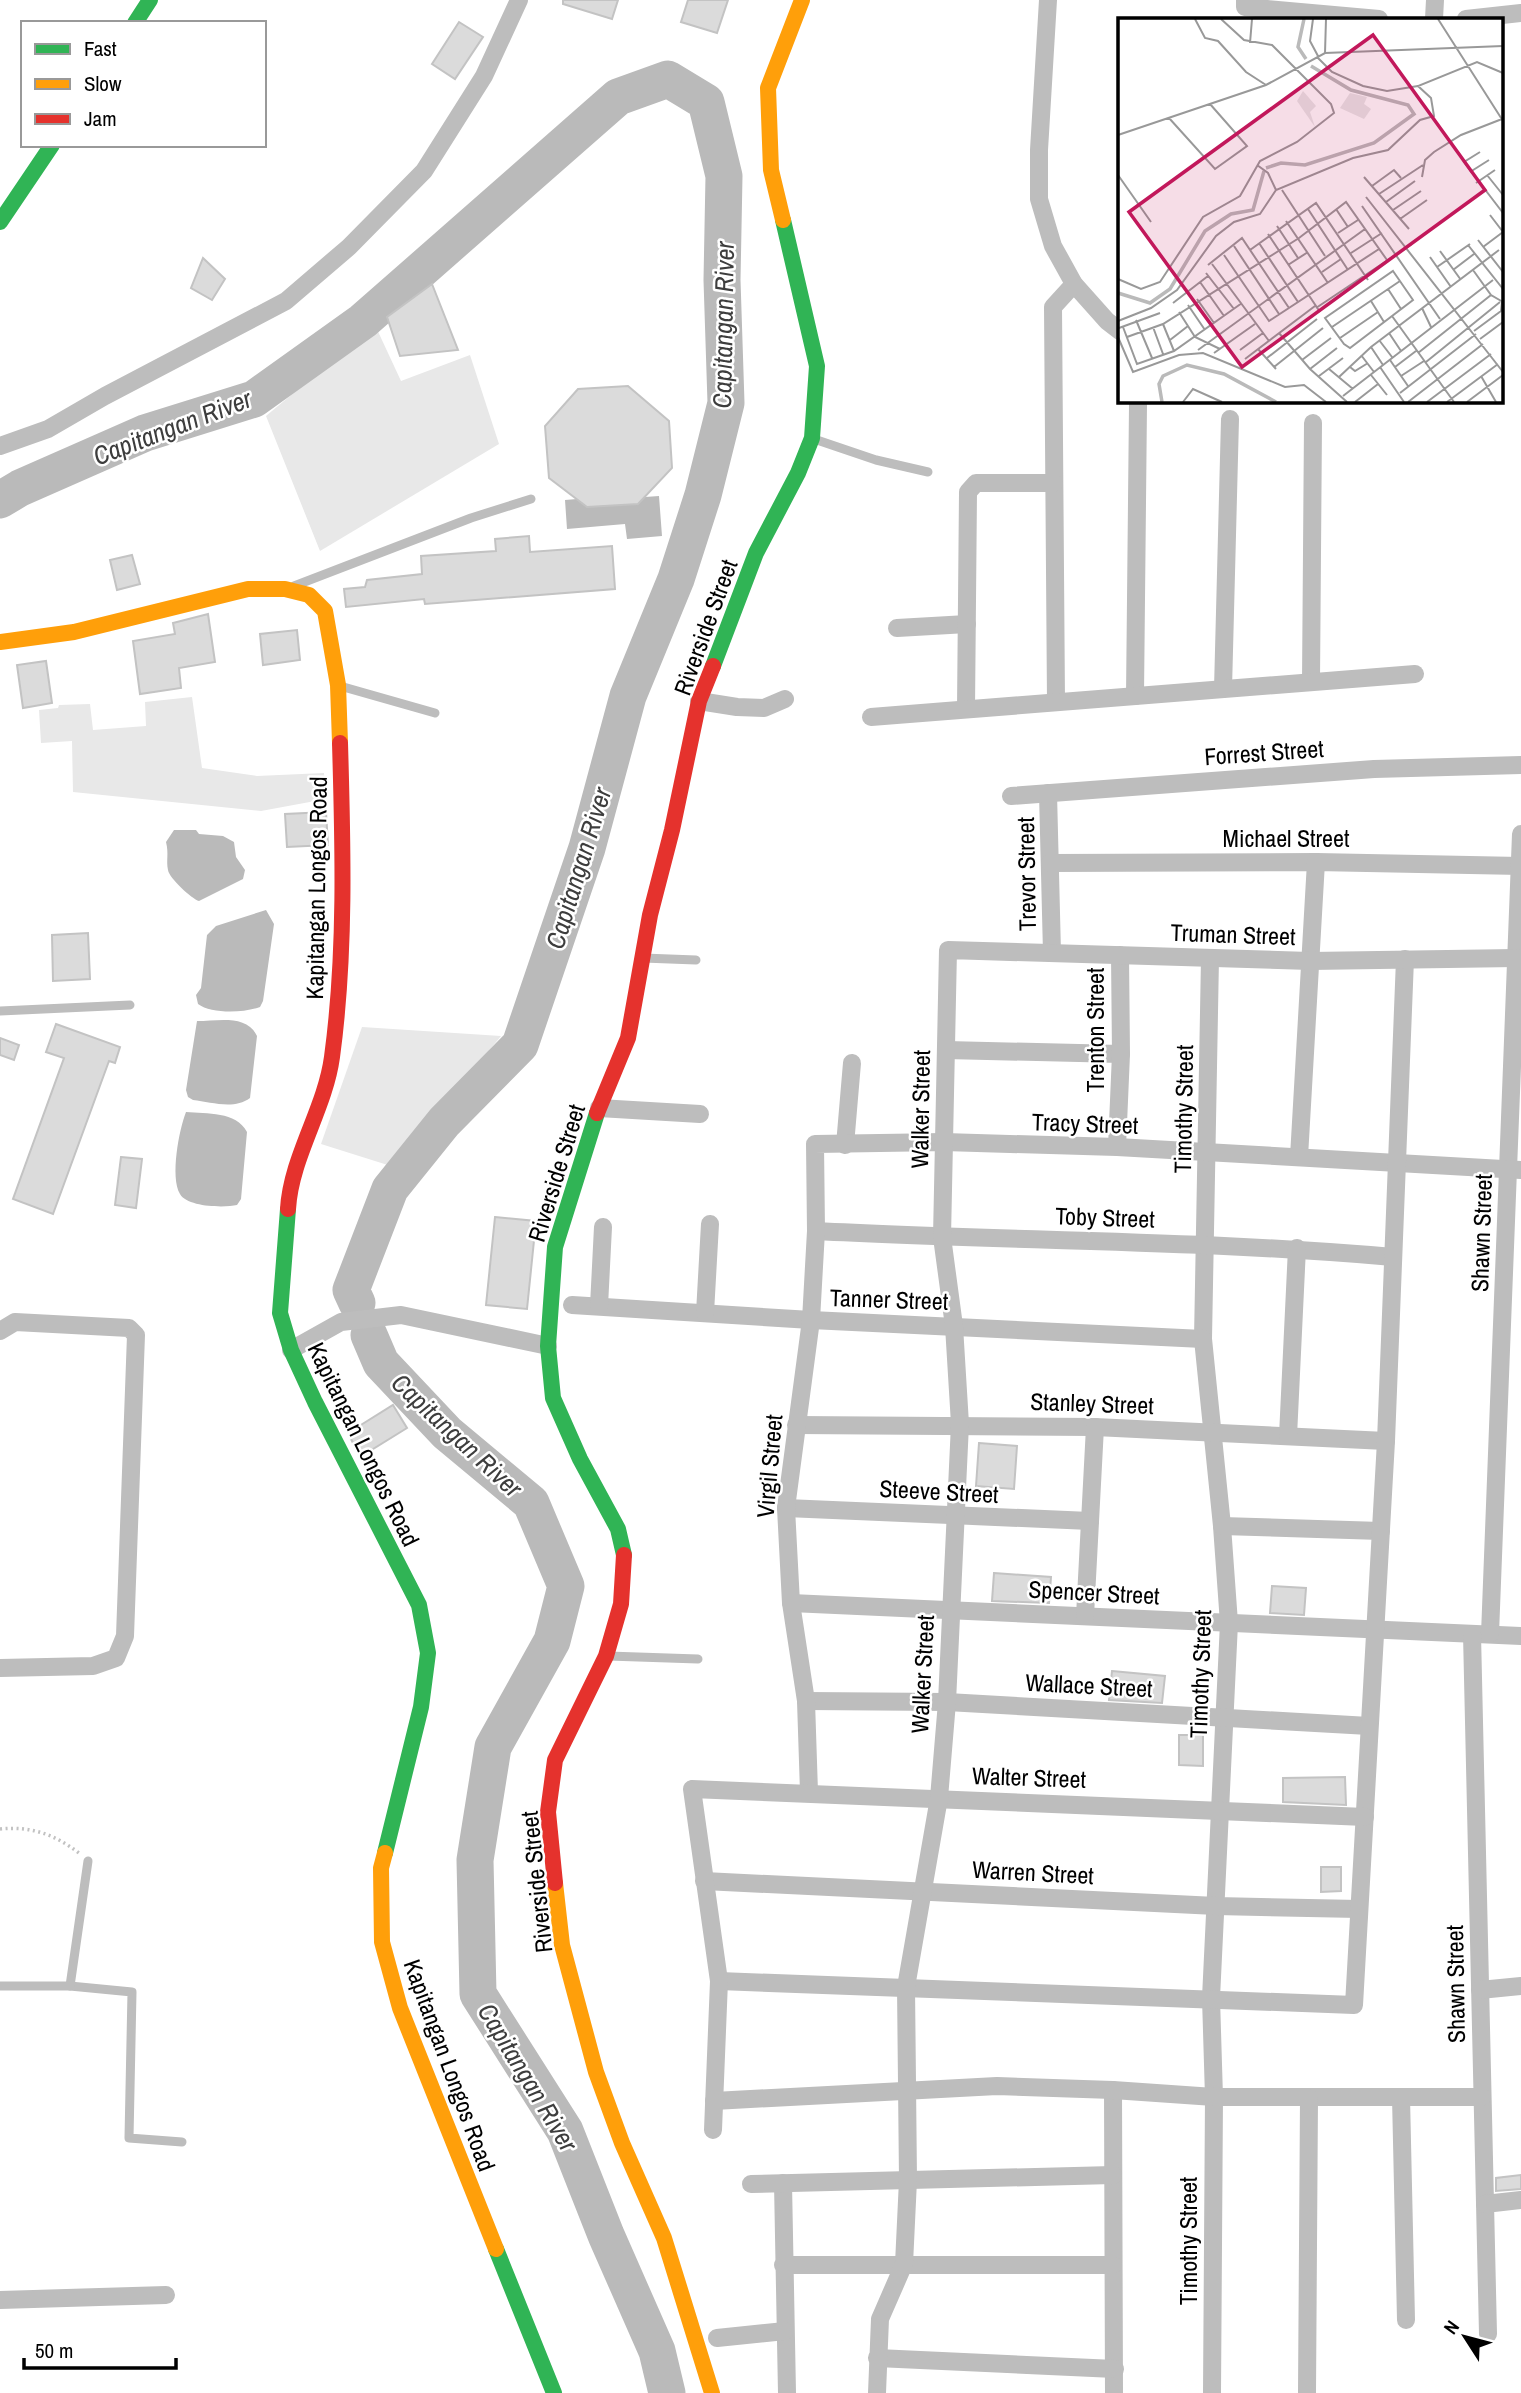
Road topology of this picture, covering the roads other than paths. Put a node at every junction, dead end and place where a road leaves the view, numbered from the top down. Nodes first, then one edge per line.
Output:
1 (150, 0) edge
2 (519, 0) edge
3 (802, 0) edge
4 (1048, 0) edge
5 (1435, 0) edge
6 (1245, 4) edge
7 (1337, 8) edge
8 (1521, 13) edge
9 (1375, 18) edge
10 (1434, 18) edge
11 (1475, 18) edge
12 (136, 21) edge
13 (51, 147) edge
14 (0, 222) edge
15 (1073, 284) junction
16 (1118, 329) edge
17 (1138, 405) dead end
18 (1230, 419) dead end
19 (1313, 423) dead end
20 (812, 438) junction
21 (0, 446) edge
22 (928, 472) dead end
23 (1054, 483) junction
24 (531, 499) dead end
25 (285, 589) junction
26 (967, 624) junction
27 (897, 628) dead end
28 (0, 642) edge
29 (1415, 674) dead end
30 (1311, 682) junction
31 (338, 685) junction
32 (1223, 689) junction
33 (1135, 696) junction
34 (785, 699) dead end
35 (699, 701) junction
36 (1056, 702) junction
37 (966, 709) junction
38 (435, 713) dead end
39 (871, 717) dead end
40 (1521, 765) edge
41 (1048, 793) junction
42 (1012, 796) dead end
43 (1521, 834) edge
44 (1316, 862) junction
45 (1050, 863) junction
46 (1520, 866) edge
47 (948, 950) joint
48 (1052, 953) junction
49 (1120, 955) junction
50 (641, 958) junction
51 (1210, 958) junction
52 (1516, 958) junction
53 (1405, 959) junction
54 (696, 960) dead end
55 (1310, 961) junction
56 (130, 1005) dead end
57 (0, 1011) edge
58 (946, 1050) junction
59 (1121, 1054) junction
60 (852, 1063) dead end
61 (599, 1108) junction
62 (699, 1114) dead end
63 (944, 1142) junction
64 (815, 1144) joint
65 (845, 1145) junction
66 (1117, 1147) junction
67 (1207, 1154) junction
68 (1299, 1157) junction
69 (1398, 1161) junction
70 (1515, 1170) edge
71 (710, 1224) dead end
72 (603, 1227) dead end
73 (816, 1231) junction
74 (942, 1237) junction
75 (1204, 1244) junction
76 (1297, 1248) junction
77 (1393, 1257) junction
78 (572, 1305) dead end
79 (599, 1306) junction
80 (705, 1313) junction
81 (811, 1320) junction
82 (954, 1326) junction
83 (0, 1331) edge
84 (1203, 1339) junction
85 (548, 1346) junction
86 (291, 1350) junction
87 (960, 1424) junction
88 (796, 1425) junction
89 (1095, 1427) junction
90 (1211, 1431) junction
91 (1288, 1436) junction
92 (1386, 1441) junction
93 (786, 1508) junction
94 (954, 1517) junction
95 (1090, 1521) junction
96 (1222, 1526) junction
97 (1381, 1531) junction
98 (791, 1603) junction
99 (950, 1610) junction
100 (1085, 1616) junction
101 (1229, 1623) junction
102 (1375, 1629) junction
103 (1472, 1633) junction
104 (1490, 1634) junction
105 (1521, 1636) edge
106 (606, 1656) junction
107 (698, 1659) dead end
108 (0, 1668) edge
109 (806, 1701) junction
110 (947, 1702) junction
111 (1223, 1717) junction
112 (1369, 1726) junction
113 (809, 1792) junction
114 (939, 1798) junction
115 (1220, 1810) junction
116 (1365, 1817) junction
117 (88, 1861) road end
118 (704, 1881) junction
119 (921, 1891) junction
120 (1216, 1906) junction
121 (1359, 1909) junction
122 (719, 1981) junction
123 (0, 1986) edge
124 (70, 1986) junction
125 (1521, 1986) edge
126 (906, 1987) junction
127 (1480, 1990) junction
128 (1211, 1998) junction
129 (907, 2089) junction
130 (1113, 2090) junction
131 (1214, 2097) junction
132 (1401, 2097) junction
133 (1482, 2097) junction
134 (1309, 2098) junction
135 (714, 2101) junction
136 (713, 2130) dead end
137 (183, 2142) dead end
138 (1113, 2175) junction
139 (908, 2180) junction
140 (783, 2183) junction
141 (751, 2185) dead end
142 (1521, 2200) edge
143 (1485, 2204) junction
144 (904, 2264) junction
145 (783, 2265) junction
146 (1113, 2265) junction
147 (166, 2295) dead end
148 (0, 2300) edge
149 (1406, 2320) dead end
150 (785, 2331) junction
151 (1488, 2334) dead end
152 (717, 2338) dead end
153 (877, 2358) junction
154 (1115, 2369) junction
155 (554, 2393) edge
156 (712, 2393) edge
157 (787, 2393) edge
158 (877, 2393) edge
159 (1114, 2393) edge
160 (1212, 2393) edge
161 (1307, 2393) edge

1 - 12 street
2 - 21 street
3 - 20 street, Riverside Street
4 - 15 street
5 - 10 street
6 - 7 street
7 - 9 street
8 - 11 street
13 - 14 street
15 - 16 street
15 - 23 street
17 - 33 street
18 - 32 street
19 - 30 street
20 - 22 lane
20 - 35 street, Riverside Street
23 - 26 street
23 - 36 street
24 - 25 lane
25 - 28 street, Kapitangan Longos Road
25 - 31 street, Kapitangan Longos Road
26 - 27 street
26 - 37 street
29 - 30 street
30 - 32 street
31 - 38 lane
31 - 86 street, Kapitangan Longos Road
32 - 33 street
33 - 36 street
34 - 35 street
35 - 50 street, Riverside Street
36 - 37 street
37 - 39 street
40 - 41 street, Forrest Street
41 - 42 street, Forrest Street
41 - 45 street, Trevor Street
43 - 46 street, Shawn Street
44 - 45 street, Michael Street
44 - 46 street, Michael Street
44 - 55 street
45 - 48 street, Trevor Street
46 - 52 street, Shawn Street
47 - 48 street, Truman Street
47 - 58 street, Walker Street
48 - 49 street, Truman Street
49 - 51 street, Truman Street
49 - 59 street, Trenton Street
50 - 54 lane
50 - 61 street, Riverside Street
51 - 55 street, Truman Street
51 - 67 street, Timothy Street
52 - 53 street, Truman Street
52 - 70 street, Shawn Street
53 - 55 street, Truman Street
53 - 69 street
55 - 68 street
56 - 57 lane
58 - 59 street
58 - 63 street, Walker Street
59 - 66 street, Trenton Street
60 - 65 street
61 - 62 street
61 - 85 street, Riverside Street
63 - 65 street, Tracy Street
63 - 66 street, Tracy Street
63 - 74 street, Walker Street
64 - 65 street, Tracy Street
64 - 73 street, Virgil Street
66 - 67 street, Tracy Street
67 - 68 street, Tracy Street
67 - 75 street, Timothy Street
68 - 69 street, Tracy Street
69 - 70 street, Tracy Street
69 - 77 street
70 - 104 street, Shawn Street
71 - 80 street
72 - 79 street
73 - 74 street, Toby Street
73 - 81 street, Virgil Street
74 - 75 street, Toby Street
74 - 82 street, Walker Street
75 - 76 street, Toby Street
75 - 84 street, Timothy Street
76 - 77 street, Toby Street
76 - 91 street
77 - 92 street
78 - 79 street, Tanner Street
79 - 80 street, Tanner Street
80 - 81 street, Tanner Street
81 - 82 street, Tanner Street
81 - 88 street, Virgil Street
82 - 84 street, Tanner Street
82 - 87 street, Walker Street
83 - 108 street
84 - 90 street, Timothy Street
85 - 86 street
85 - 106 street, Riverside Street
86 - 155 street, Kapitangan Longos Road
87 - 88 street, Stanley Street
87 - 89 street, Stanley Street
87 - 94 street, Walker Street
88 - 93 street, Virgil Street
89 - 90 street, Stanley Street
89 - 95 street
90 - 91 street, Stanley Street
90 - 96 street, Timothy Street
91 - 92 street, Stanley Street
92 - 97 street
93 - 94 street, Steeve Street
93 - 98 street, Virgil Street
94 - 95 street, Steeve Street
94 - 99 street, Walker Street
95 - 100 street
96 - 97 street
96 - 101 street, Timothy Street
97 - 102 street
98 - 99 street, Spencer Street
98 - 109 street, Virgil Street
99 - 100 street, Spencer Street
99 - 110 street, Walker Street
100 - 101 street, Spencer Street
101 - 102 street, Spencer Street
101 - 111 street, Timothy Street
102 - 103 street, Spencer Street
102 - 112 street
103 - 104 street, Spencer Street
103 - 127 street, Shawn Street
104 - 105 street, Spencer Street
106 - 107 lane
106 - 156 street, Riverside Street
109 - 110 street, Wallace Street
109 - 113 street, Virgil Street
110 - 111 street, Wallace Street
110 - 114 street, Walker Street
111 - 112 street, Wallace Street
111 - 115 street, Timothy Street
112 - 116 street
113 - 114 street, Walter Street
113 - 118 street, Walter Street
114 - 115 street, Walter Street
114 - 119 street, Walker Street
115 - 116 street, Walter Street
115 - 120 street, Timothy Street
116 - 121 street
117 - 124 lane
118 - 119 street, Warren Street
118 - 122 street
119 - 120 street, Warren Street
119 - 126 street, Walker Street
120 - 121 street, Warren Street
120 - 128 street, Timothy Street
121 - 128 street
122 - 126 street
122 - 135 street
123 - 124 lane
124 - 137 lane
125 - 127 street
126 - 128 street
126 - 129 street, Walker Street
127 - 133 street, Shawn Street
128 - 131 street, Timothy Street
129 - 130 street
129 - 135 street
129 - 139 street, Walker Street
130 - 131 street
130 - 138 street
131 - 134 street
131 - 160 street, Timothy Street
132 - 133 street
132 - 134 street
132 - 149 street
133 - 143 street, Shawn Street
134 - 161 street
135 - 136 street
138 - 139 street
138 - 146 street
139 - 140 street
139 - 144 street, Walker Street
140 - 141 street
140 - 145 street
142 - 143 street
143 - 151 street, Shawn Street
144 - 145 street
144 - 146 street
144 - 153 street, Walker Street
145 - 150 street
146 - 154 street
147 - 148 street
150 - 152 street
150 - 157 street
153 - 154 street
153 - 158 street, Walker Street
154 - 159 street

